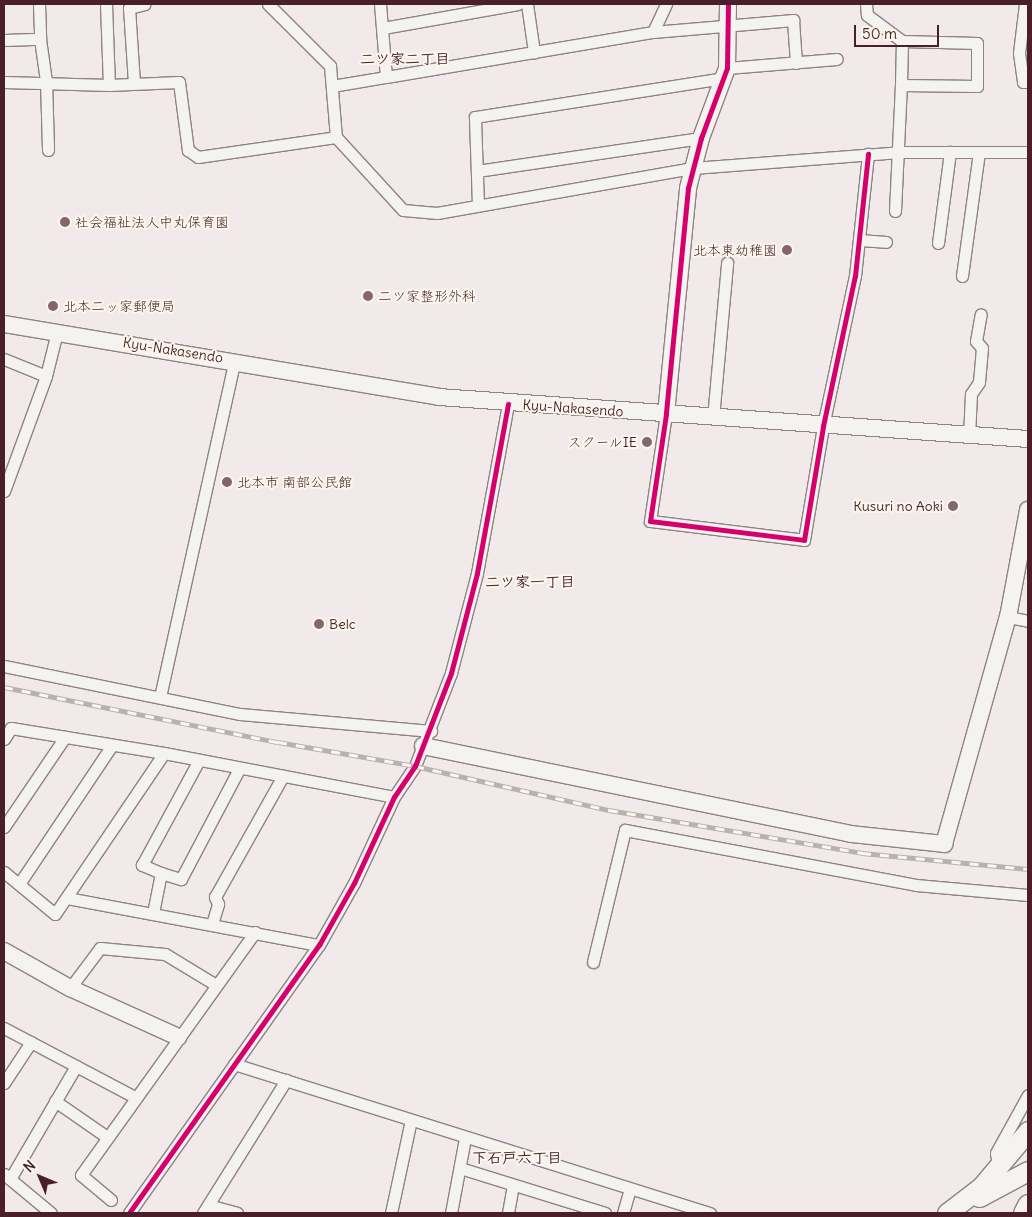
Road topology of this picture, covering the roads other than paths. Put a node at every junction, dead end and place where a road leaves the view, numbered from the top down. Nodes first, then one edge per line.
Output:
1 (39, 4) edge
2 (106, 4) edge
3 (145, 4) edge
4 (268, 4) edge
5 (380, 4) edge
6 (518, 4) edge
7 (528, 4) edge
8 (666, 4) edge
9 (728, 4) edge
10 (866, 4) edge
11 (1025, 4) edge
12 (728, 23) junction
13 (382, 28) junction
14 (653, 32) junction
15 (40, 39) junction
16 (4, 40) edge
17 (902, 41) junction
18 (534, 52) junction
19 (837, 59) dead end
20 (796, 63) junction
21 (726, 73) junction
22 (386, 77) junction
23 (46, 81) junction
24 (4, 82) edge
25 (1028, 82) edge
26 (134, 83) junction
27 (109, 85) junction
28 (901, 85) junction
29 (332, 86) junction
30 (336, 137) junction
31 (701, 138) junction
32 (48, 150) dead end
33 (899, 152) junction
34 (950, 152) junction
35 (979, 152) junction
36 (1028, 152) edge
37 (868, 154) junction
38 (693, 168) junction
39 (477, 171) junction
40 (478, 205) junction
41 (895, 211) dead end
42 (859, 240) junction
43 (886, 242) dead end
44 (938, 243) dead end
45 (727, 263) dead end
46 (962, 276) dead end
47 (982, 314) dead end
48 (4, 324) edge
49 (58, 332) junction
50 (4, 359) edge
51 (235, 360) junction
52 (46, 376) junction
53 (508, 404) junction
54 (666, 414) junction
55 (713, 418) junction
56 (823, 426) junction
57 (969, 436) junction
58 (1028, 439) edge
59 (4, 491) edge
60 (1028, 510) edge
61 (1008, 617) junction
62 (1028, 621) edge
63 (4, 666) edge
64 (160, 697) junction
65 (431, 731) junction
66 (65, 737) junction
67 (4, 739) edge
68 (112, 745) junction
69 (423, 746) junction
70 (164, 753) junction
71 (199, 760) junction
72 (239, 769) junction
73 (283, 776) junction
74 (394, 798) junction
75 (4, 827) edge
76 (4, 872) edge
77 (161, 873) junction
78 (19, 884) junction
79 (1028, 895) edge
80 (67, 898) junction
81 (153, 914) junction
82 (212, 924) junction
83 (255, 932) junction
84 (319, 945) junction
85 (5, 954) edge
86 (593, 962) dead end
87 (216, 985) junction
88 (70, 988) junction
89 (4, 1028) edge
90 (178, 1037) junction
91 (31, 1042) junction
92 (234, 1064) junction
93 (76, 1066) junction
94 (286, 1080) junction
95 (4, 1082) edge
96 (1028, 1095) edge
97 (136, 1097) junction
98 (55, 1101) junction
99 (410, 1120) junction
100 (1028, 1130) edge
101 (107, 1138) junction
102 (465, 1138) junction
103 (460, 1168) junction
104 (999, 1169) junction
105 (1028, 1171) edge
106 (7, 1177) edge
107 (513, 1185) junction
108 (630, 1189) junction
109 (111, 1200) dead end
110 (567, 1201) junction
111 (1028, 1205) edge
112 (205, 1209) edge
113 (51, 1213) edge
114 (129, 1213) edge
115 (237, 1213) edge
116 (391, 1213) edge
117 (451, 1213) edge
118 (508, 1213) edge
119 (564, 1213) edge
120 (605, 1213) edge
121 (623, 1213) edge
122 (710, 1213) edge
123 (948, 1213) edge
124 (1024, 1213) edge

1 - 15 street
2 - 27 street
3 - 26 street
4 - 29 street
5 - 13 street
6 - 13 street
7 - 18 street
8 - 14 street
9 - 12 street
10 - 17 street
11 - 25 street
12 - 14 street
12 - 20 street
12 - 21 street
13 - 22 street
14 - 18 street
15 - 16 street
15 - 23 street
17 - 28 street
17 - 28 street
18 - 22 street
19 - 20 street
20 - 21 street
21 - 31 street
21 - 39 street
22 - 29 street
23 - 24 street
23 - 27 street
23 - 32 street
26 - 27 street
26 - 30 street
28 - 33 street
29 - 30 street
30 - 40 street
31 - 38 street
31 - 39 street
33 - 34 street
33 - 37 street
33 - 41 street
34 - 35 street
34 - 44 street
35 - 36 street
35 - 46 street
37 - 38 street
37 - 42 street
38 - 40 street
38 - 54 street
39 - 40 street
42 - 43 street
42 - 56 street
45 - 55 street
47 - 57 street
48 - 49 street, Kyu-Nakasendo
49 - 51 street, Kyu-Nakasendo
49 - 52 street
50 - 52 street
51 - 53 street, Kyu-Nakasendo
51 - 64 street
52 - 59 street
53 - 54 street, Kyu-Nakasendo
53 - 65 street
54 - 55 street, Kyu-Nakasendo
54 - 56 street
55 - 56 street, Kyu-Nakasendo
56 - 57 street, Kyu-Nakasendo
57 - 58 street, Kyu-Nakasendo
60 - 61 street
61 - 62 street
61 - 69 street
63 - 64 street
64 - 65 street
65 - 69 street
66 - 67 street
66 - 68 street
66 - 75 street
68 - 70 street
68 - 78 street
69 - 74 street
70 - 71 street
70 - 80 street
71 - 72 street
71 - 77 street
72 - 73 street
72 - 77 street
73 - 74 street
73 - 82 street
74 - 84 street
76 - 78 street
77 - 81 street
78 - 80 street
79 - 86 street
80 - 81 street
81 - 82 street
82 - 83 street
83 - 84 street
83 - 87 street
84 - 92 street
85 - 88 street
87 - 88 street
87 - 90 street
88 - 90 street
89 - 91 street
90 - 97 street
91 - 93 street
91 - 95 street
92 - 94 street
92 - 114 street
93 - 97 street
93 - 98 street
94 - 99 street
94 - 112 street
96 - 104 street
97 - 101 street
98 - 101 street
98 - 106 street
99 - 102 street
99 - 116 street
100 - 104 main road
101 - 109 street
102 - 103 street
102 - 108 street
103 - 107 street
103 - 117 street
104 - 123 main road
105 - 123 main road
106 - 113 street
107 - 110 street
107 - 118 street
108 - 121 street
108 - 122 street
110 - 119 street
110 - 120 street
111 - 124 highway
112 - 115 street

